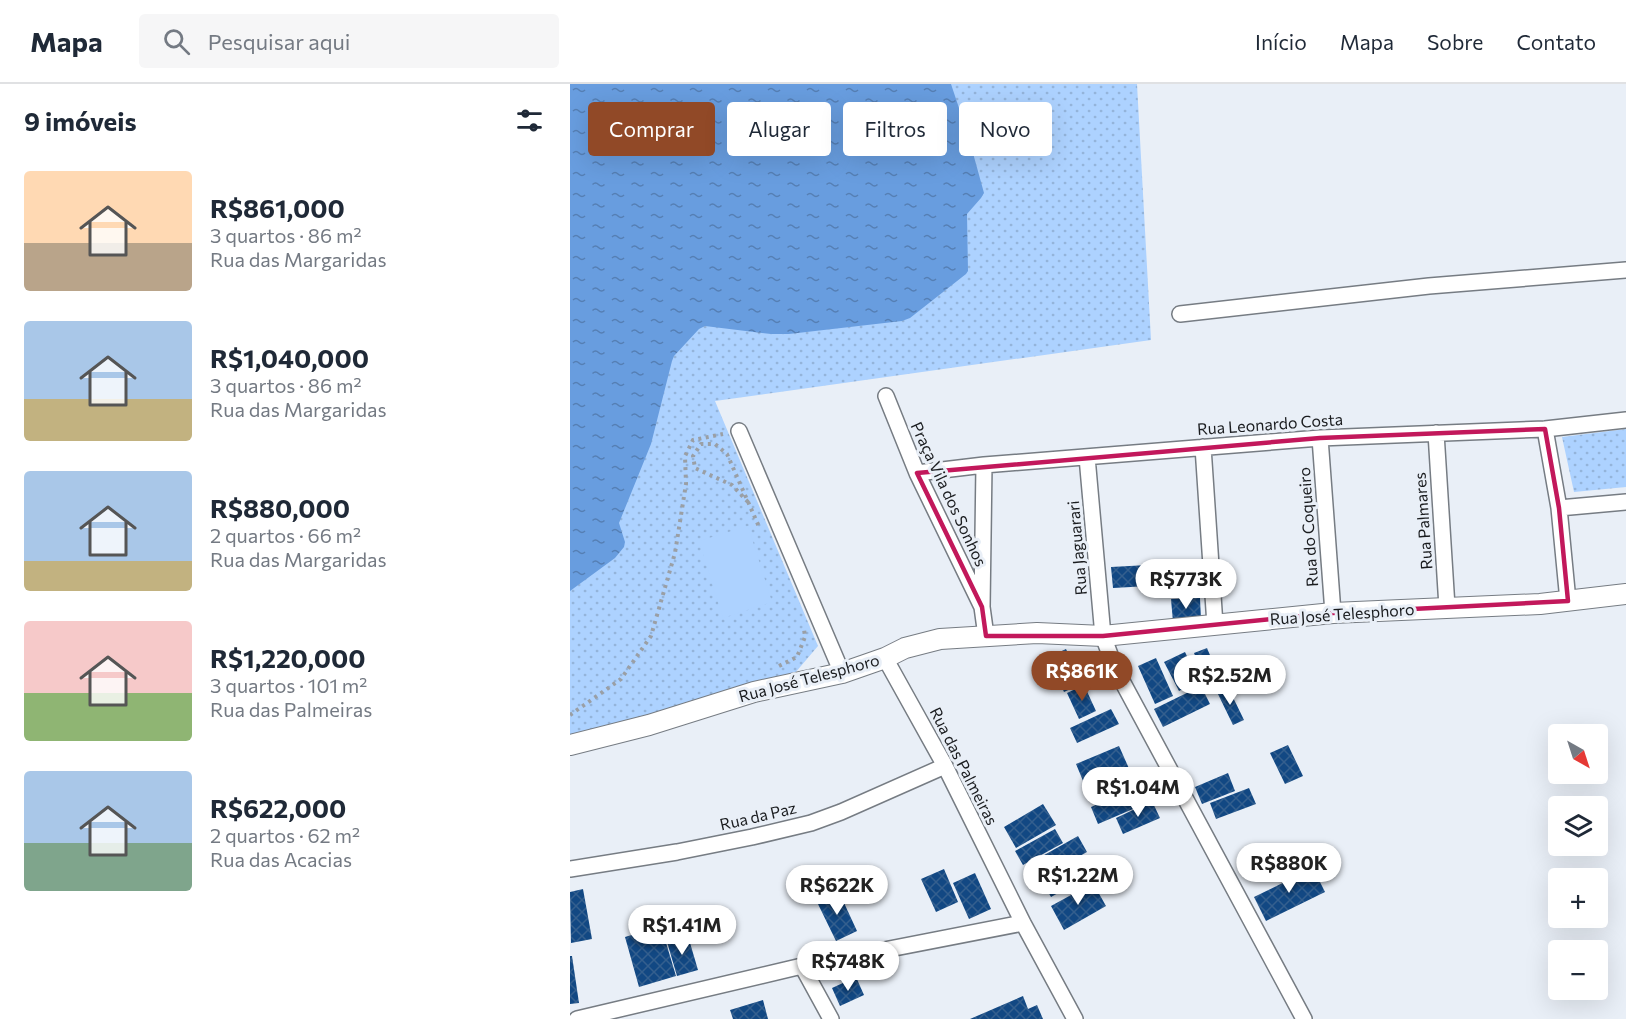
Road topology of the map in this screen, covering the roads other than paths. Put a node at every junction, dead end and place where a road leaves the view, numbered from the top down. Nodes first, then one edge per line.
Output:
1 (1626, 270) edge
2 (1180, 314) dead end
3 (886, 396) dead end
4 (1626, 420) edge
5 (1545, 429) junction
6 (739, 431) road end
7 (1436, 433) junction
8 (1320, 438) junction
9 (1203, 447) junction
10 (1087, 457) junction
11 (984, 465) junction
12 (917, 473) junction
13 (1626, 502) edge
14 (1559, 508) junction
15 (1626, 594) edge
16 (1568, 601) junction
17 (982, 607) junction
18 (1447, 607) junction
19 (1333, 613) junction
20 (1215, 625) junction
21 (986, 636) junction
22 (1103, 636) junction
23 (885, 658) junction
24 (842, 673) junction
25 (570, 745) edge
26 (945, 766) junction
27 (570, 869) edge
28 (1023, 923) junction
29 (802, 966) junction
30 (600, 1016) edge
31 (577, 1019) edge
32 (831, 1019) edge
33 (1076, 1019) edge
34 (1304, 1019) edge

1 - 2 street
3 - 12 street, Praça Vila dos Sonhos
4 - 5 street, Rua Leonardo Costa
5 - 7 street, Rua Leonardo Costa
5 - 14 street
6 - 24 street
7 - 8 street, Rua Leonardo Costa
7 - 18 street, Rua Palmares
8 - 9 street, Rua Leonardo Costa
8 - 19 street, Rua do Coqueiro
9 - 10 street, Rua Leonardo Costa
9 - 20 street
10 - 11 street, Rua Leonardo Costa
10 - 22 street, Rua Jaguarari
11 - 12 street, Rua Leonardo Costa
11 - 17 street, Praça Vila dos Sonhos
12 - 17 street, Praça Vila dos Sonhos
13 - 14 street
14 - 16 street
15 - 16 street, Rua José Telesphoro
16 - 18 street, Rua José Telesphoro
17 - 21 street, Praça Vila dos Sonhos
18 - 19 street, Rua José Telesphoro
19 - 20 street, Rua José Telesphoro
20 - 22 street, Rua José Telesphoro
21 - 22 street, Rua José Telesphoro
21 - 23 street, Rua José Telesphoro
22 - 34 street, Rua Jaguarari
23 - 24 street, Rua José Telesphoro
23 - 26 street, Rua das Palmeiras
24 - 25 street, Rua José Telesphoro
26 - 27 street, Rua da Paz
26 - 28 street, Rua das Palmeiras
28 - 29 street
28 - 33 street, Rua das Palmeiras
29 - 30 street
29 - 32 street
30 - 31 street

